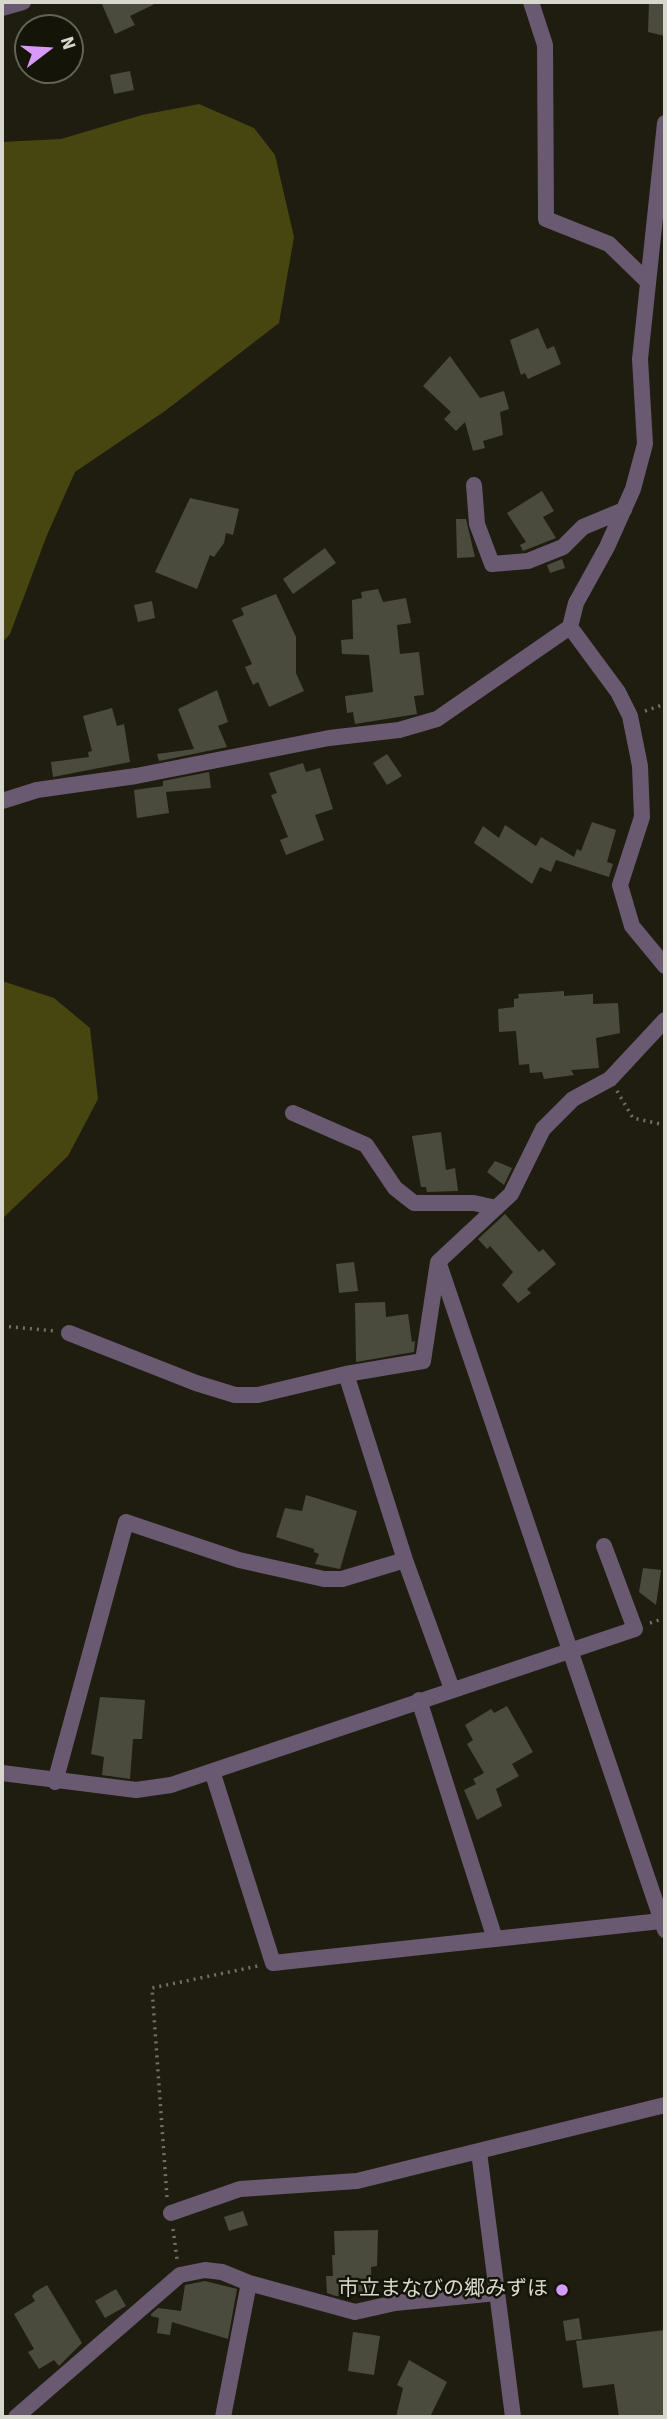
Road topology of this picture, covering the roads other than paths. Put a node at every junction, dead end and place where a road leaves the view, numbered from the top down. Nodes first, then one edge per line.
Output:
1 (23, 2) edge
2 (531, 2) edge
3 (2, 8) edge
4 (665, 123) edge
5 (648, 282) junction
6 (474, 485) dead end
7 (624, 510) junction
8 (570, 627) junction
9 (2, 801) edge
10 (665, 966) edge
11 (665, 1020) edge
12 (293, 1113) dead end
13 (496, 1208) junction
14 (438, 1262) junction
15 (69, 1334) road end
16 (346, 1374) junction
17 (604, 1546) dead end
18 (405, 1560) junction
19 (569, 1652) junction
20 (452, 1689) junction
21 (419, 1700) junction
22 (212, 1771) junction
23 (2, 1773) edge
24 (55, 1782) junction
25 (663, 1925) edge
26 (495, 1939) junction
27 (665, 2105) edge
28 (479, 2152) junction
29 (171, 2213) road end
30 (249, 2283) junction
31 (497, 2293) junction
32 (16, 2417) edge
33 (223, 2417) edge
34 (513, 2417) edge

1 - 3 street
2 - 5 street
4 - 5 street
5 - 7 street
6 - 7 street
7 - 8 street
8 - 9 street
8 - 10 street
11 - 13 street
12 - 13 street
13 - 14 street
14 - 16 street
14 - 19 street
15 - 16 street
16 - 18 street
17 - 19 street
18 - 20 street
18 - 24 street
19 - 20 street
19 - 25 street
20 - 21 street
21 - 22 street
21 - 26 street
22 - 24 street
22 - 26 street
23 - 24 street
25 - 26 street
27 - 28 street
28 - 29 street
28 - 31 street
30 - 31 street
30 - 32 street
30 - 33 street
31 - 34 street

